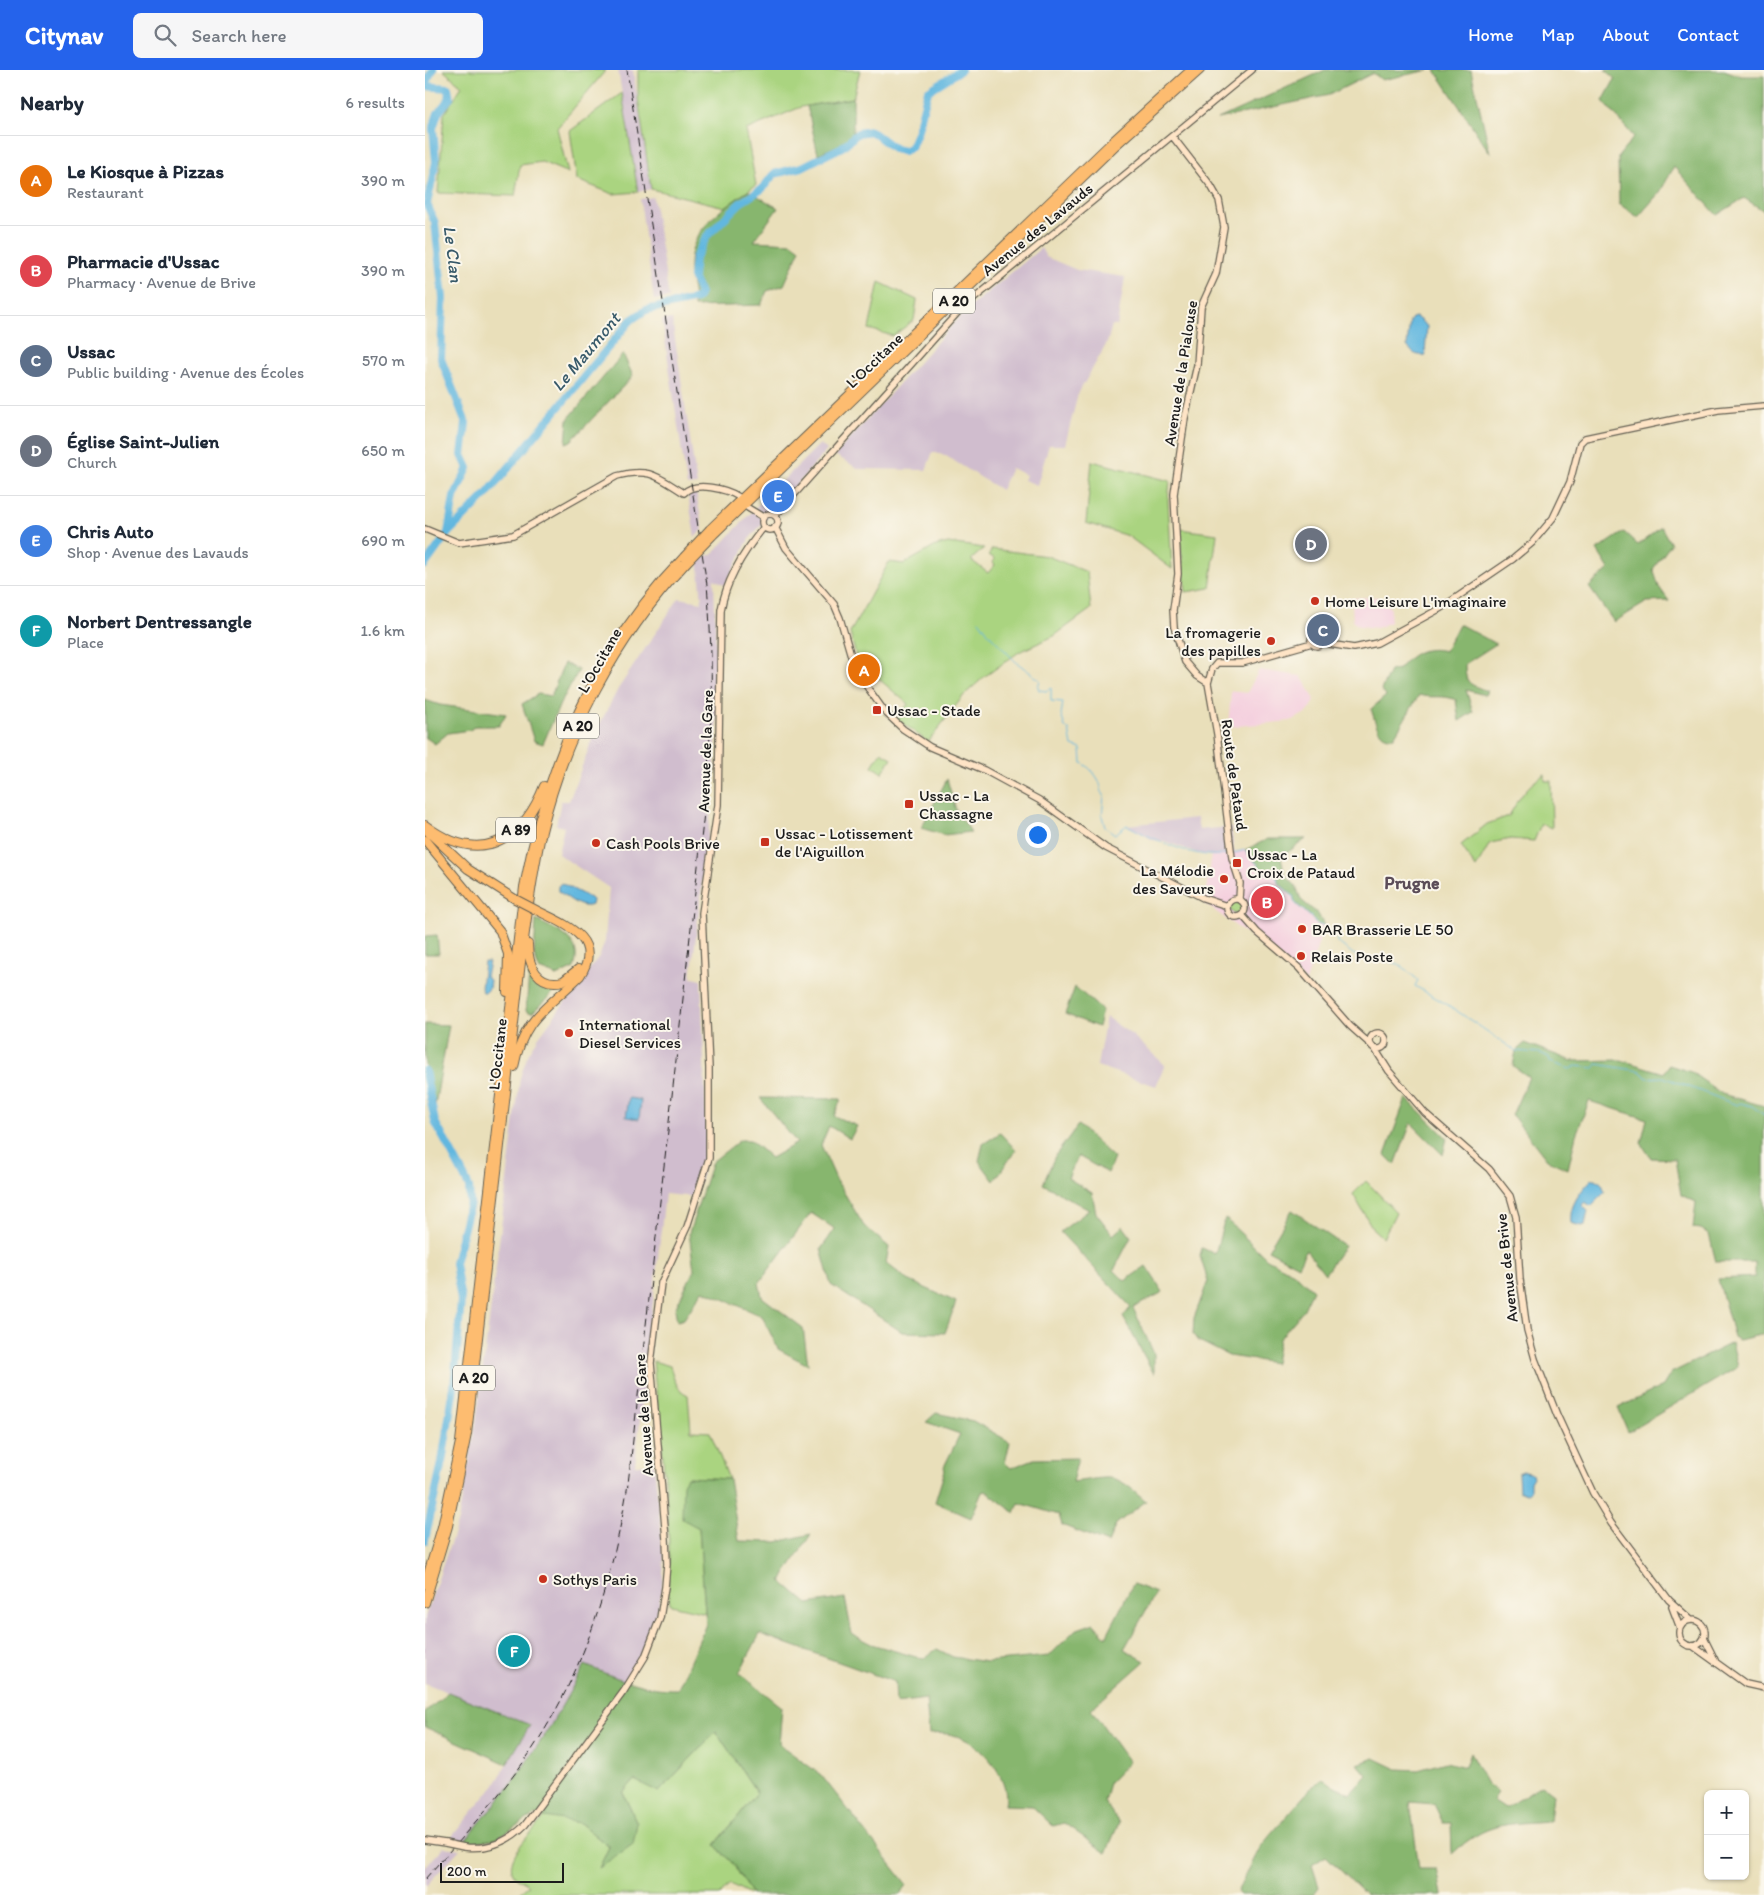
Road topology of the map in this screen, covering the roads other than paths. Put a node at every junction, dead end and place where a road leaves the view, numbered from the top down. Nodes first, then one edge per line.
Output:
1 (1191, 70) edge
2 (1200, 70) edge
3 (1252, 70) edge
4 (1173, 137) junction
5 (1764, 406) edge
6 (739, 497) dead end
7 (748, 508) dead end
8 (775, 516) junction
9 (763, 517) junction
10 (775, 527) junction
11 (764, 528) junction
12 (425, 530) edge
13 (711, 533) junction
14 (684, 560) junction
15 (1312, 643) junction
16 (1323, 643) junction
17 (1208, 683) junction
18 (559, 755) junction
19 (425, 824) edge
20 (425, 829) edge
21 (425, 836) edge
22 (432, 841) edge
23 (1239, 899) junction
24 (1227, 906) junction
25 (527, 914) junction
26 (540, 914) junction
27 (1241, 915) junction
28 (1358, 1033) junction
29 (1373, 1034) junction
30 (1373, 1046) junction
31 (1385, 1046) junction
32 (505, 1057) junction
33 (1386, 1066) junction
34 (506, 1102) junction
35 (425, 1584) edge
36 (1669, 1600) junction
37 (425, 1604) edge
38 (1691, 1620) junction
39 (1679, 1628) junction
40 (1704, 1638) junction
41 (1693, 1646) junction
42 (1715, 1660) junction
43 (1764, 1688) edge
44 (427, 1839) edge

1 - 13 highway, L'Occitane / A 20
2 - 13 highway, L'Occitane / A 20
3 - 4 street, Avenue des Lavauds
4 - 8 street, Avenue des Lavauds
4 - 17 street, Avenue de la Pialouse
5 - 16 street
6 - 12 street
7 - 9 street
8 - 9 street
8 - 10 street
9 - 11 street
10 - 11 street
10 - 24 street
11 - 44 street, Avenue de la Gare, bridge
13 - 14 highway, L'Occitane / A 20, bridge
14 - 18 highway, L'Occitane / A 20
14 - 25 highway, L'Occitane / A 20
15 - 16 street
15 - 16 street
15 - 17 street
17 - 23 street, Route de Pataud
18 - 22 highway, A 89
18 - 32 highway, L'Occitane / A 20
19 - 22 highway
20 - 22 highway
21 - 22 highway
22 - 26 highway
22 - 32 highway
23 - 24 street
23 - 27 street
24 - 27 street
25 - 26 highway
25 - 34 highway, L'Occitane / A 20
26 - 34 highway
27 - 28 street, Avenue de Brive
28 - 29 street
28 - 30 street, Avenue de Brive
29 - 30 street
29 - 31 street
30 - 31 street
30 - 33 street, Avenue de Brive
31 - 33 street
32 - 35 highway, L'Occitane / A 20
33 - 36 street, Avenue de Brive
34 - 37 highway, L'Occitane / A 20
36 - 38 street
36 - 39 street
38 - 39 street
38 - 40 street
39 - 41 street
40 - 41 street
40 - 42 street
41 - 42 street
42 - 43 street

